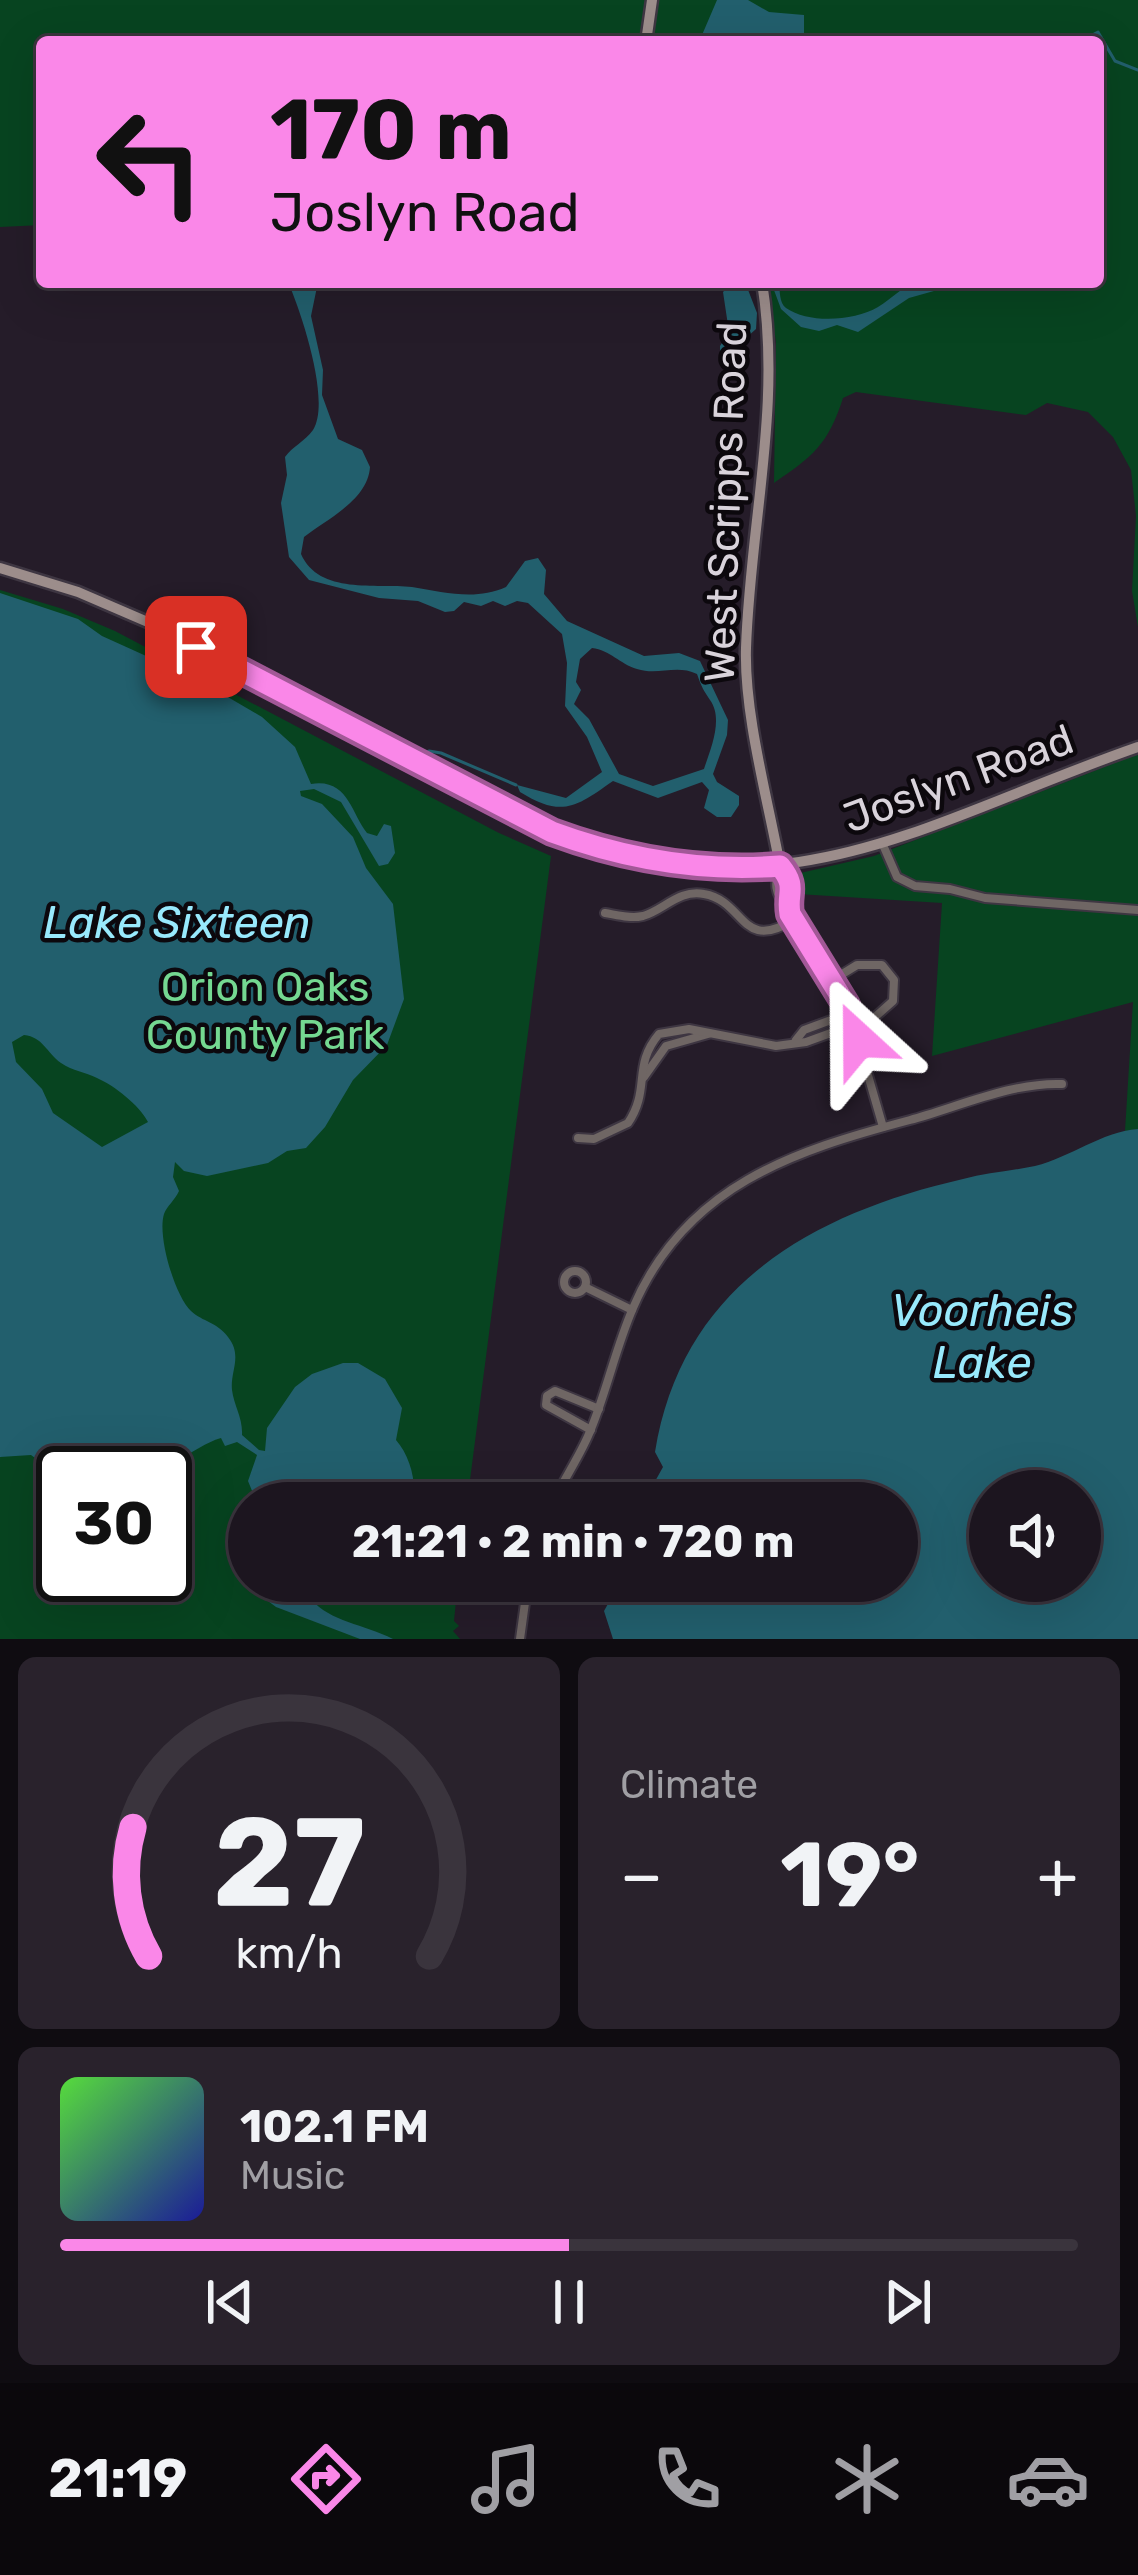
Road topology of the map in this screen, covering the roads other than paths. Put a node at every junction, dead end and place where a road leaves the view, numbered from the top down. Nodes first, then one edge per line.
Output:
1 (652, 0) edge
2 (647, 36) edge
3 (763, 288) edge
4 (0, 568) edge
5 (1138, 747) edge
6 (884, 845) junction
7 (780, 866) junction
8 (788, 908) junction
9 (1138, 910) edge
10 (605, 913) dead end
11 (793, 920) junction
12 (831, 981) junction
13 (850, 1013) junction
14 (854, 1025) junction
15 (710, 1034) junction
16 (795, 1041) junction
17 (644, 1078) junction
18 (1062, 1084) dead end
19 (883, 1127) junction
20 (578, 1138) dead end
21 (585, 1287) dead end
22 (632, 1310) junction
23 (598, 1409) junction
24 (591, 1430) junction
25 (564, 1482) edge
26 (525, 1602) edge
27 (520, 1639) edge

1 - 2 street
3 - 7 street, West Scripps Road
4 - 7 street, Joslyn Road
5 - 6 street, Joslyn Road
6 - 7 street, Joslyn Road
6 - 9 street
7 - 8 street, West Scripps Road
7 - 8 street, West Scripps Road
8 - 11 street, West Scripps Road
10 - 11 street
11 - 12 street, West Scripps Road
12 - 13 street, West Scripps Road
12 - 14 street
13 - 14 street, West Scripps Road
13 - 16 street
14 - 16 street
14 - 19 street, West Scripps Road
15 - 16 street
15 - 17 street
15 - 17 street
17 - 20 street
18 - 19 street
19 - 22 street
21 - 22 street
22 - 23 street
23 - 24 street
23 - 24 street
24 - 25 street
26 - 27 street

